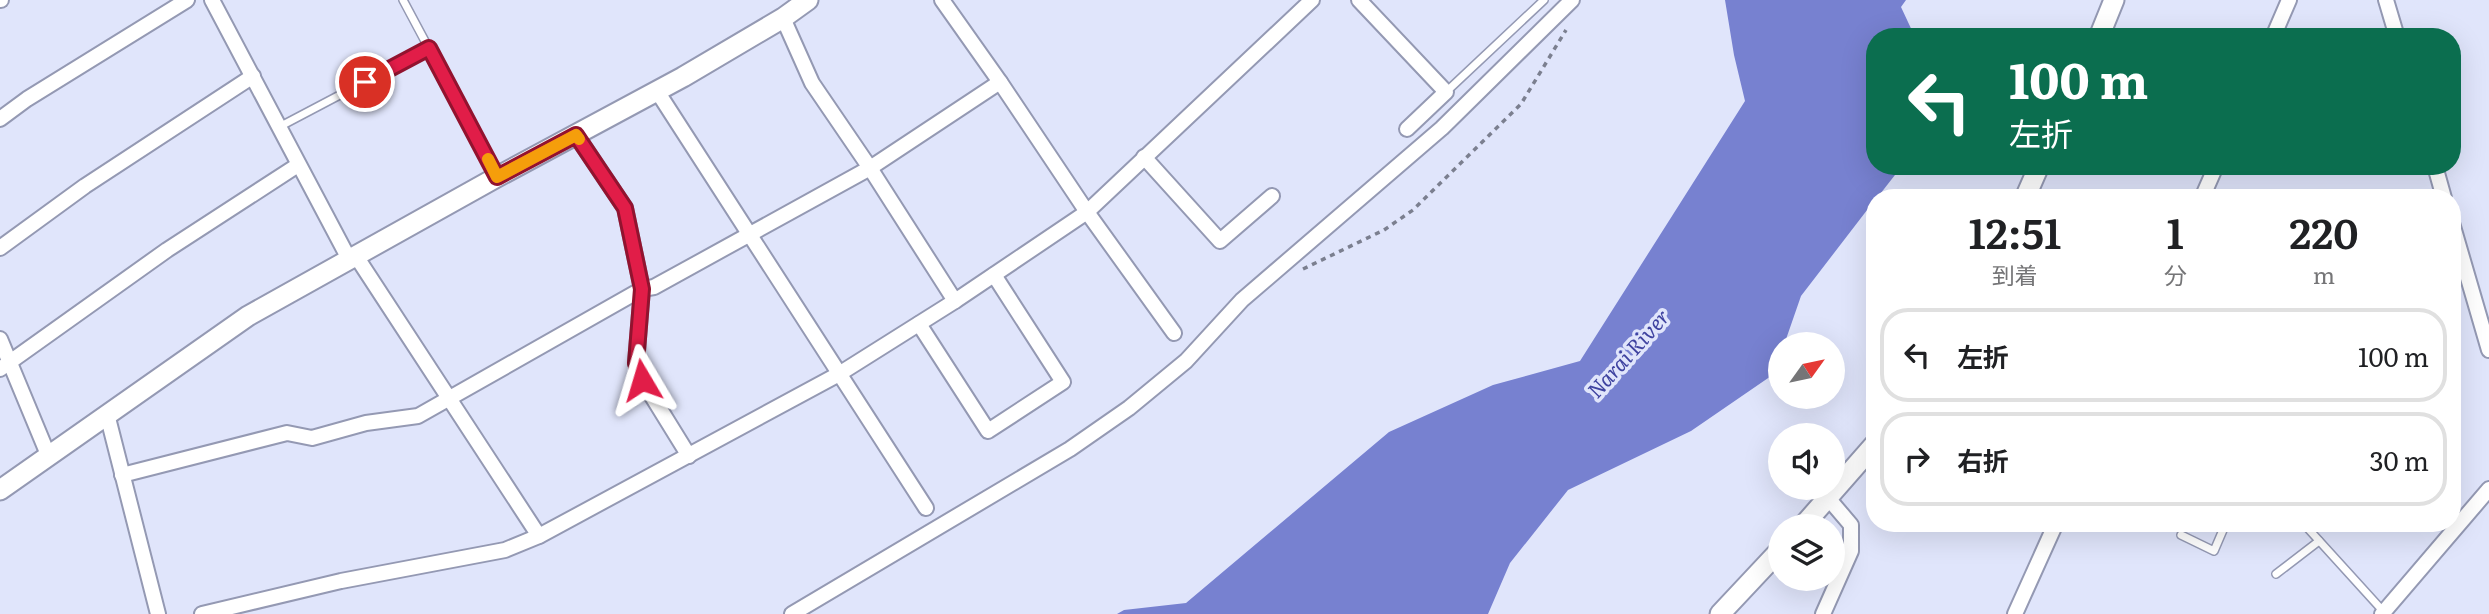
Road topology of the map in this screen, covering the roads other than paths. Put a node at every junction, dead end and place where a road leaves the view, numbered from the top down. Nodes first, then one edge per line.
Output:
1 (187, 0) edge
2 (212, 0) edge
3 (403, 0) edge
4 (808, 0) edge
5 (942, 0) edge
6 (1312, 0) edge
7 (1359, 0) edge
8 (1544, 0) edge
9 (1572, 0) edge
10 (2114, 0) edge
11 (2289, 0) edge
12 (2386, 0) edge
13 (783, 18) junction
14 (2103, 28) edge
15 (2277, 28) edge
16 (2394, 28) edge
17 (429, 48) junction
18 (253, 76) junction
19 (1000, 82) junction
20 (656, 91) junction
21 (1446, 92) junction
22 (0, 119) edge
23 (279, 127) junction
24 (1407, 129) dead end
25 (576, 135) junction
26 (1144, 157) junction
27 (298, 165) junction
28 (870, 168) junction
29 (497, 177) junction
30 (1272, 196) dead end
31 (1087, 212) junction
32 (750, 236) junction
33 (0, 248) edge
34 (2461, 254) edge
35 (353, 258) junction
36 (994, 275) junction
37 (642, 289) junction
38 (955, 301) junction
39 (919, 324) junction
40 (1174, 333) dead end
41 (0, 340) edge
42 (2489, 350) edge
43 (5, 365) edge
44 (839, 374) junction
45 (448, 398) junction
46 (107, 414) junction
47 (1866, 454) edge
48 (689, 456) junction
49 (49, 457) junction
50 (122, 475) junction
51 (1845, 478) edge
52 (2489, 489) edge
53 (0, 491) edge
54 (1826, 500) edge
55 (1830, 500) edge
56 (926, 508) dead end
57 (1813, 514) edge
58 (2461, 522) edge
59 (2052, 532) edge
60 (2222, 532) edge
61 (2311, 532) edge
62 (2452, 532) edge
63 (2181, 535) dead end
64 (540, 536) junction
65 (2319, 541) junction
66 (1768, 563) edge
67 (2276, 574) dead end
68 (2383, 613) edge
69 (158, 614) edge
70 (202, 614) edge
71 (792, 614) edge
72 (1720, 614) edge
73 (1823, 614) edge
74 (2015, 614) edge

1 - 22 street
2 - 18 street
3 - 17 lane
4 - 13 street
5 - 19 street
6 - 26 street
7 - 21 street
8 - 21 lane
9 - 71 street
10 - 14 street
11 - 15 street
12 - 16 street
13 - 20 street
13 - 28 street
17 - 23 lane
17 - 29 lane
18 - 23 street
18 - 33 street
19 - 28 street
19 - 31 street
20 - 25 street
20 - 32 street
21 - 24 street
23 - 27 street
25 - 29 street
25 - 37 street
26 - 30 street
26 - 31 street
27 - 35 street
27 - 43 street
28 - 32 street
28 - 38 street
29 - 35 street
31 - 36 street
31 - 40 street
32 - 37 street
32 - 44 street
34 - 42 street
35 - 45 street
35 - 46 street
36 - 38 street
36 - 39 street
37 - 45 street
37 - 48 street
38 - 39 street
39 - 44 street
41 - 43 street
43 - 49 street
44 - 48 street
44 - 56 street
45 - 50 street
45 - 64 street
46 - 49 street
46 - 50 street
47 - 51 street
48 - 64 street
49 - 53 street
50 - 69 street
52 - 58 street
54 - 57 street
55 - 73 street
59 - 74 street
60 - 63 lane
61 - 65 lane
62 - 68 street
64 - 70 street
65 - 67 lane
65 - 68 lane
66 - 72 street

